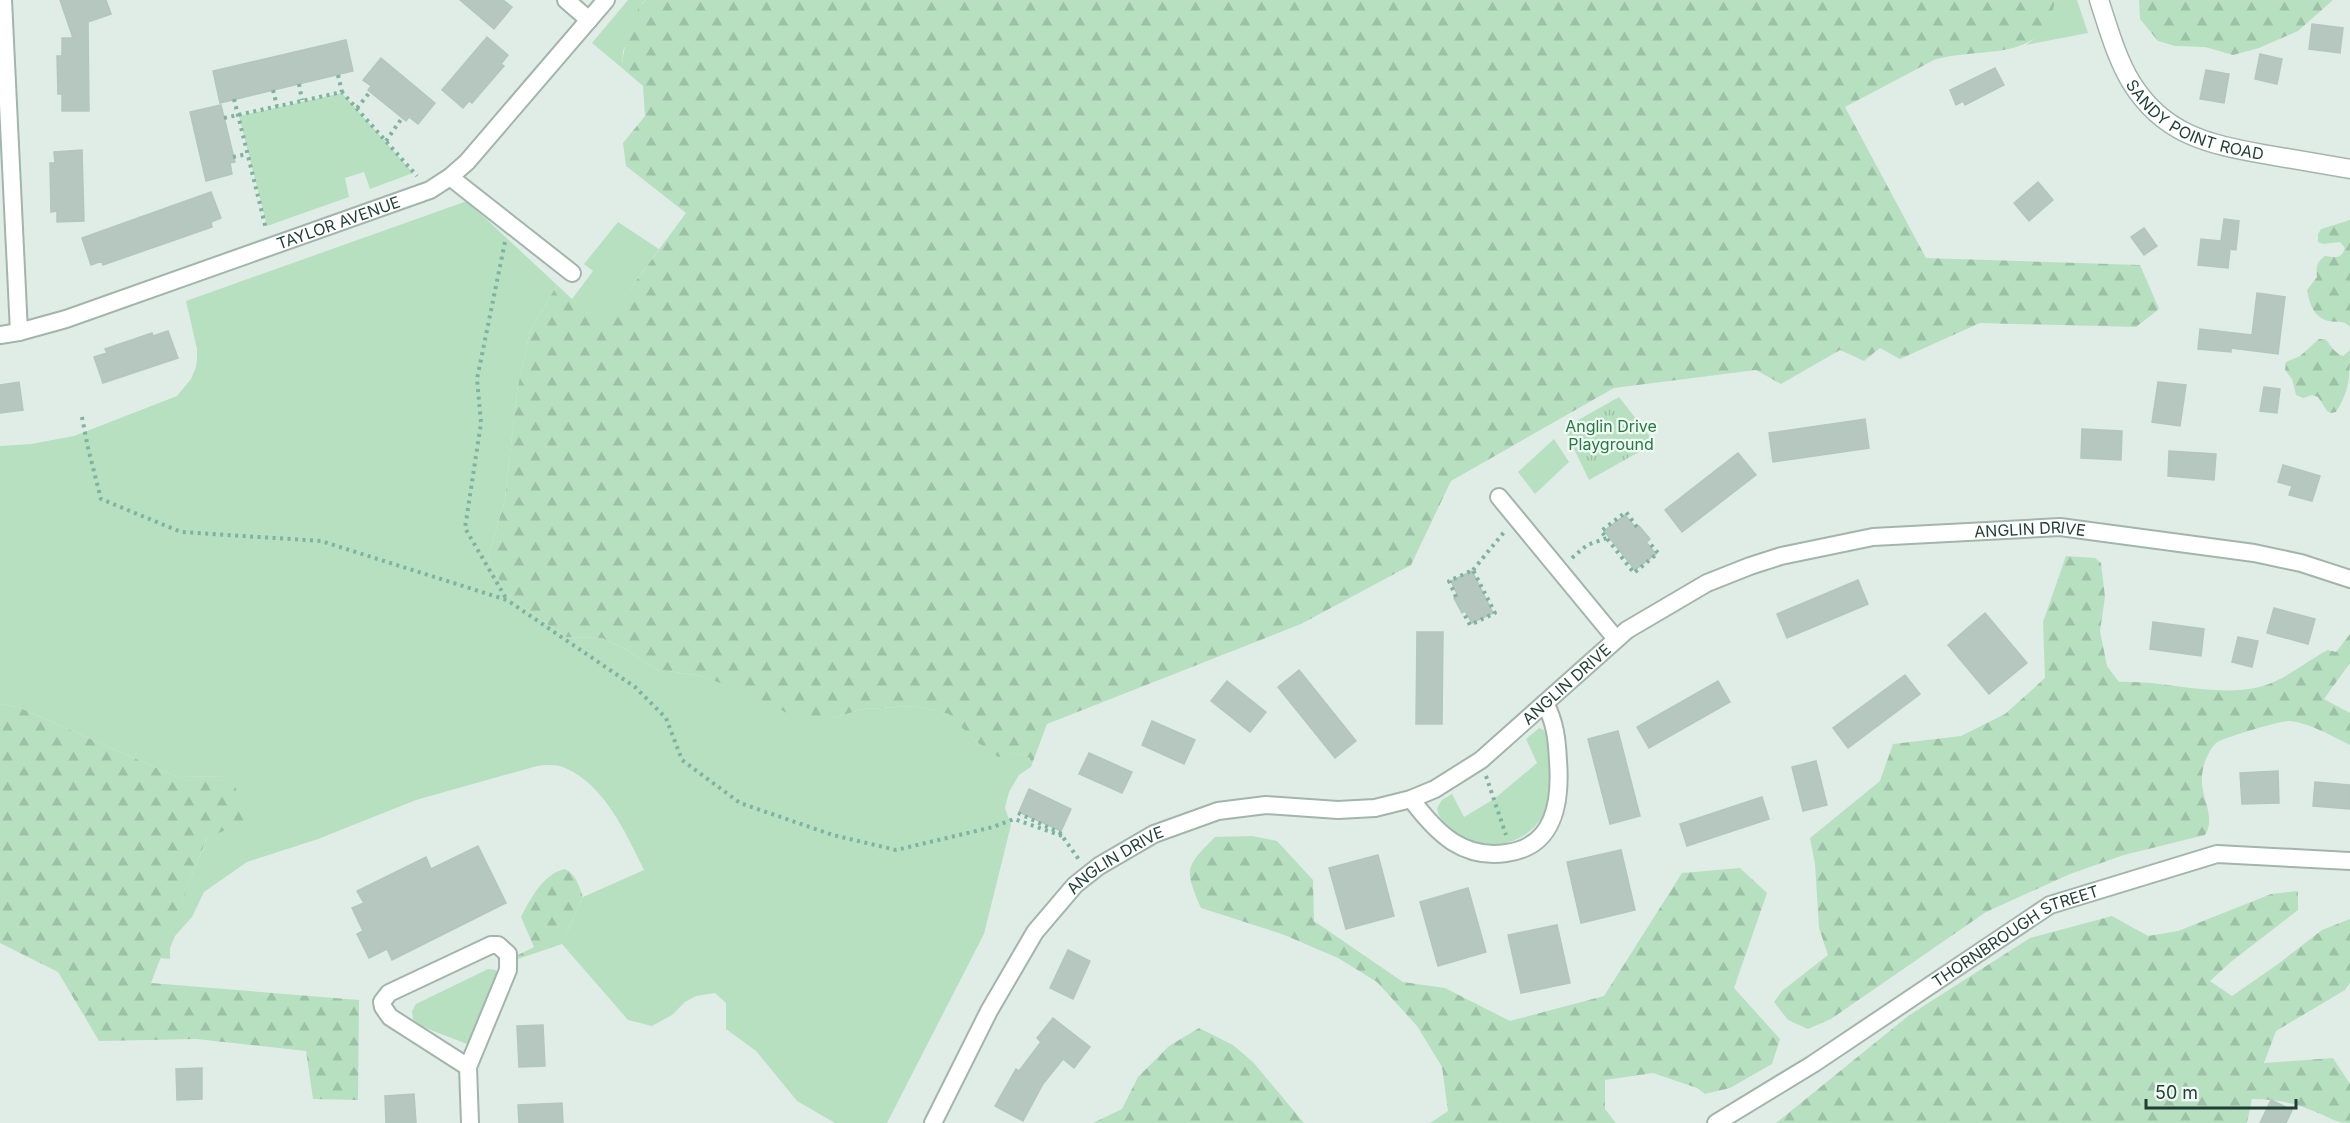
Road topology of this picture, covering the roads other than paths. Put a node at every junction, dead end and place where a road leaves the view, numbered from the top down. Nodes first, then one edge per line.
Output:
1 (3, 0) edge
2 (566, 0) edge
3 (606, 0) edge
4 (2099, 0) edge
5 (589, 20) junction
6 (2350, 169) edge
7 (450, 177) junction
8 (572, 273) dead end
9 (19, 332) junction
10 (0, 335) edge
11 (1499, 496) dead end
12 (2350, 579) edge
13 (1616, 639) junction
14 (1545, 703) junction
15 (1412, 799) junction
16 (2350, 861) edge
17 (468, 1067) junction
18 (470, 1123) edge
19 (933, 1123) edge
20 (1716, 1123) edge

1 - 9 street
2 - 5 street
3 - 5 street, TAYLOR AVENUE
4 - 6 street, SANDY POINT ROAD
5 - 7 street, TAYLOR AVENUE
7 - 8 street
7 - 9 street, TAYLOR AVENUE
9 - 10 street, TAYLOR AVENUE
11 - 13 street
12 - 13 street, ANGLIN DRIVE
13 - 14 street, ANGLIN DRIVE
14 - 15 street, ANGLIN DRIVE
14 - 15 street
15 - 19 street, ANGLIN DRIVE
16 - 20 street, THORNBROUGH STREET
17 - 17 street
17 - 18 street

